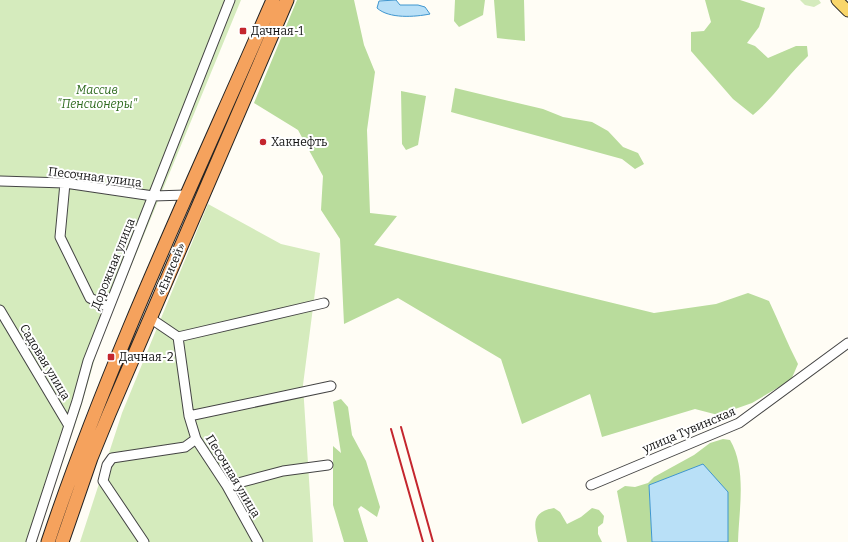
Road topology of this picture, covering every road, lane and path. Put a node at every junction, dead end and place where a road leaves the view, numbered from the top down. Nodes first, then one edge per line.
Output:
1 (230, 0) edge
2 (272, 0) edge
3 (287, 0) edge
4 (837, 0) edge
5 (848, 11) edge
6 (0, 181) edge
7 (65, 184) junction
8 (186, 195) junction
9 (153, 196) junction
10 (324, 303) dead end
11 (108, 307) junction
12 (0, 310) edge
13 (150, 318) junction
14 (178, 337) junction
15 (848, 343) edge
16 (331, 386) dead end
17 (189, 416) junction
18 (69, 426) junction
19 (196, 439) junction
20 (91, 458) junction
21 (107, 465) junction
22 (328, 465) dead end
23 (591, 485) dead end
24 (227, 486) junction
25 (31, 542) edge
26 (48, 542) edge
27 (62, 542) edge
28 (144, 542) edge
29 (258, 542) edge

1 - 9 street, Дорожная улица
2 - 8 highway, «Енисей»
3 - 13 highway, «Енисей»
4 - 5 main road
6 - 7 street, Песочная улица
7 - 9 street, Песочная улица
7 - 11 street
8 - 9 street, Песочная улица
8 - 26 highway, «Енисей»
9 - 11 street, Дорожная улица
10 - 14 street
11 - 18 street, Дорожная улица
12 - 18 street, Садовая улица
13 - 14 street
13 - 20 highway, «Енисей»
14 - 17 street, Песочная улица
15 - 23 street, улица Тувинская
16 - 17 street
17 - 19 street, Песочная улица
18 - 25 street, Дорожная улица
19 - 21 street
19 - 24 street, Песочная улица
20 - 21 street
20 - 27 highway, «Енисей»
21 - 28 street
22 - 24 street
24 - 29 street, Песочная улица

